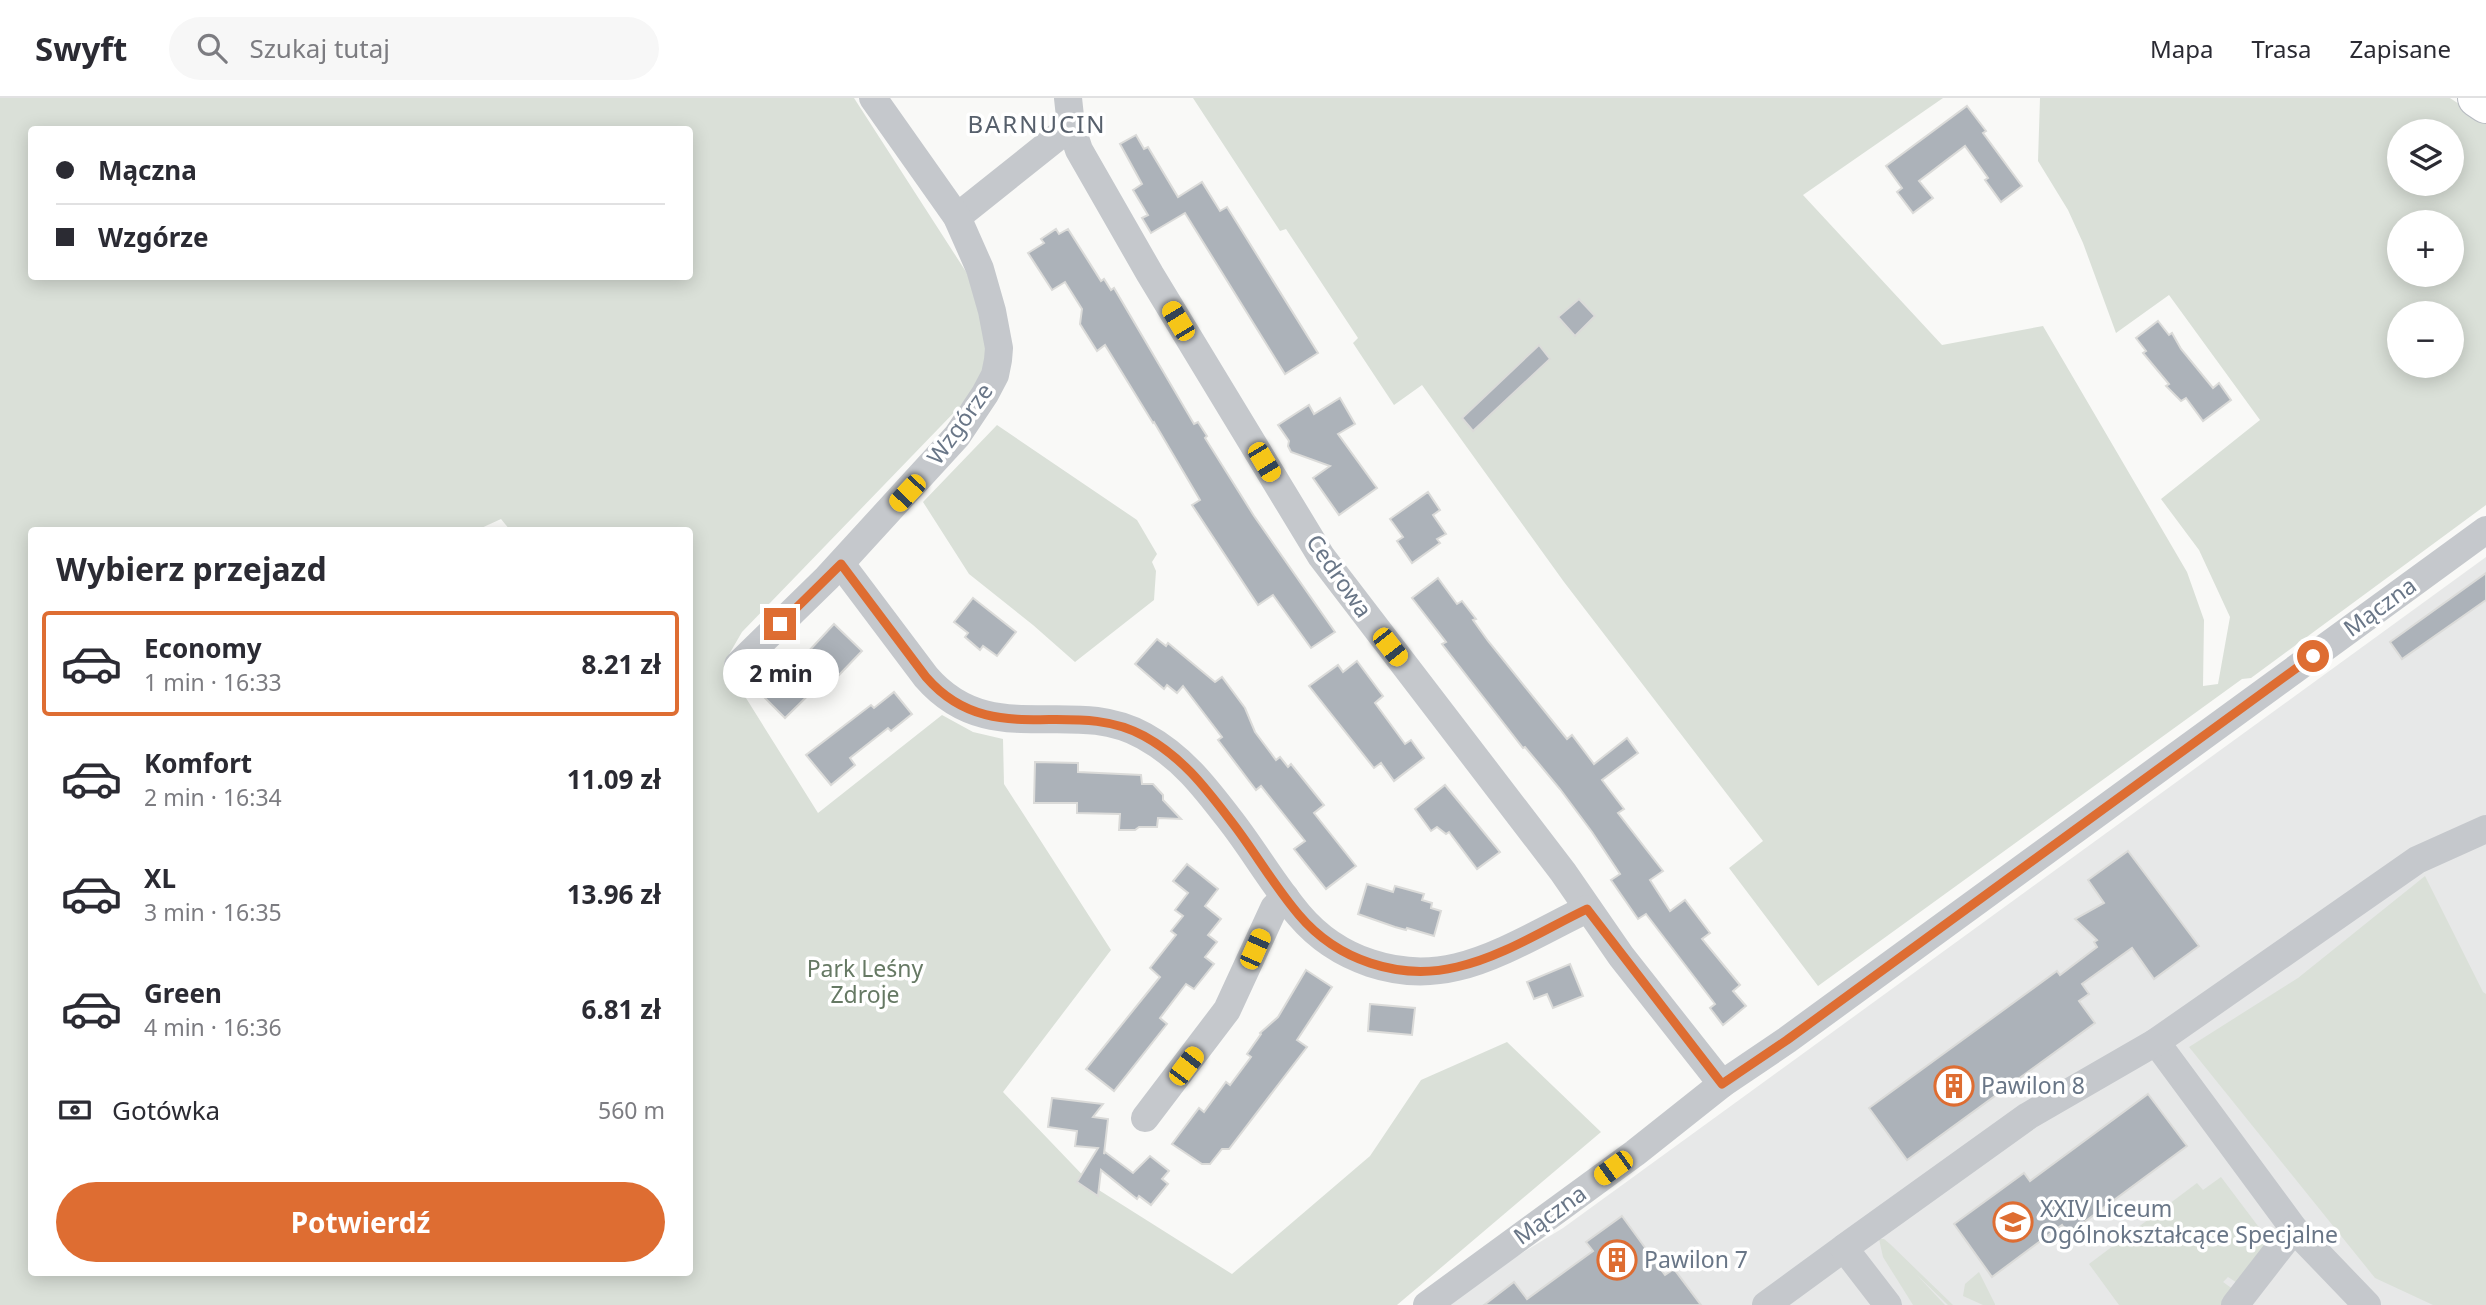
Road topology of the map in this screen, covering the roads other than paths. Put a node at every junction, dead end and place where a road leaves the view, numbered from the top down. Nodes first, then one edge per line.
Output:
1 (873, 98) edge
2 (1068, 98) edge
3 (2477, 98) edge
4 (2486, 104) edge
5 (1071, 126) junction
6 (957, 217) junction
7 (2486, 530) edge
8 (841, 564) junction
9 (738, 665) dead end
10 (2486, 829) edge
11 (1285, 897) junction
12 (1587, 909) junction
13 (2156, 1042) junction
14 (1722, 1084) junction
15 (1145, 1118) dead end
16 (2294, 1229) junction
17 (1844, 1248) junction
18 (2364, 1304) edge
19 (1427, 1305) edge
20 (1766, 1305) edge
21 (1888, 1305) edge
22 (2235, 1305) edge

1 - 6 street, Wzgórze
2 - 5 street, Cedrowa
3 - 4 street
5 - 6 street
5 - 12 street, Cedrowa
6 - 8 street, Wzgórze
7 - 14 street, Mączna
8 - 9 street, Wzgórze
8 - 11 street
10 - 13 street
11 - 12 street
11 - 15 street
12 - 14 street, Cedrowa
13 - 16 street
13 - 17 street
14 - 19 street, Mączna
16 - 18 street
16 - 22 street
17 - 20 street
17 - 21 street

